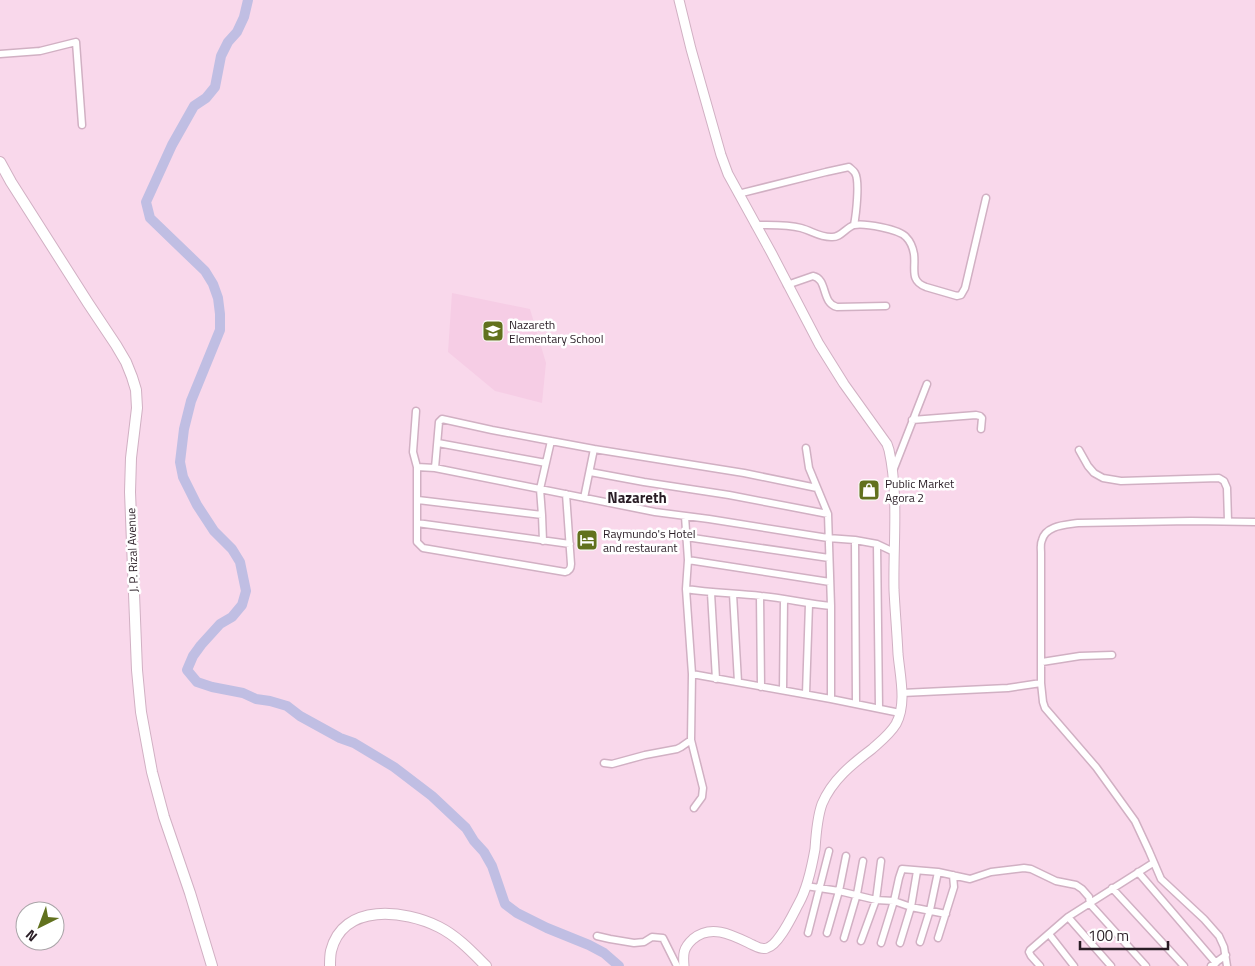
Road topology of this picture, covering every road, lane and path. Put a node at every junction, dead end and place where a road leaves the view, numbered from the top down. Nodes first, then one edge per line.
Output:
1 (680, 0) edge
2 (0, 54) edge
3 (82, 125) dead end
4 (0, 162) edge
5 (738, 194) junction
6 (986, 198) dead end
7 (755, 225) junction
8 (854, 225) junction
9 (787, 285) junction
10 (886, 306) dead end
11 (927, 384) dead end
12 (416, 411) dead end
13 (912, 420) junction
14 (981, 429) dead end
15 (551, 441) junction
16 (438, 443) junction
17 (806, 448) dead end
18 (594, 449) junction
19 (1079, 450) dead end
20 (546, 463) junction
21 (416, 467) junction
22 (435, 468) junction
23 (590, 472) junction
24 (892, 472) junction
25 (817, 488) junction
26 (540, 489) junction
27 (566, 494) junction
28 (584, 498) junction
29 (418, 500) junction
30 (828, 514) junction
31 (542, 516) junction
32 (685, 516) junction
33 (1228, 521) junction
34 (1255, 522) edge
35 (417, 523) junction
36 (686, 537) junction
37 (828, 538) junction
38 (543, 540) junction
39 (855, 540) junction
40 (570, 544) junction
41 (877, 544) junction
42 (894, 552) junction
43 (829, 558) junction
44 (688, 560) junction
45 (830, 582) junction
46 (686, 589) junction
47 (711, 593) junction
48 (733, 594) junction
49 (760, 596) junction
50 (784, 599) junction
51 (809, 604) junction
52 (831, 606) junction
53 (1112, 655) dead end
54 (1042, 662) junction
55 (692, 674) junction
56 (716, 679) junction
57 (738, 682) junction
58 (1041, 683) junction
59 (761, 686) junction
60 (783, 690) junction
61 (902, 693) junction
62 (806, 694) junction
63 (832, 699) junction
64 (856, 704) junction
65 (879, 708) junction
66 (900, 713) junction
67 (691, 740) junction
68 (604, 763) dead end
69 (694, 808) dead end
70 (829, 851) dead end
71 (846, 856) dead end
72 (863, 861) dead end
73 (881, 861) dead end
74 (1153, 863) junction
75 (917, 870) junction
76 (938, 872) junction
77 (1138, 872) junction
78 (952, 875) junction
79 (806, 886) junction
80 (820, 888) junction
81 (1112, 888) junction
82 (839, 890) junction
83 (857, 894) junction
84 (876, 900) junction
85 (894, 902) junction
86 (1090, 904) junction
87 (911, 907) junction
88 (930, 910) junction
89 (946, 914) junction
90 (1068, 918) junction
91 (827, 932) dead end
92 (808, 933) dead end
93 (1049, 934) junction
94 (597, 936) dead end
95 (844, 938) dead end
96 (938, 938) dead end
97 (862, 941) dead end
98 (920, 942) dead end
99 (881, 943) dead end
100 (900, 943) dead end
101 (1226, 955) junction
102 (1214, 964) edge
103 (212, 966) edge
104 (330, 966) edge
105 (486, 966) edge
106 (677, 966) edge
107 (684, 966) edge
108 (1040, 966) edge
109 (1074, 966) edge
110 (1111, 966) edge
111 (1146, 966) edge
112 (1184, 966) edge
113 (1227, 966) edge

1 - 5 main road
2 - 3 street
4 - 103 main road, J. P. Rizal Avenue
5 - 7 main road
5 - 8 street
6 - 8 street
7 - 8 street
7 - 9 main road
9 - 10 street
9 - 24 main road
11 - 13 street
12 - 21 street
13 - 14 street
13 - 24 street
15 - 16 street
15 - 18 street
15 - 20 street
16 - 20 street
16 - 22 street
17 - 25 street
18 - 23 street
18 - 25 street
19 - 33 street
20 - 26 street
21 - 22 street
21 - 29 street
22 - 26 street
23 - 28 street
23 - 30 street
24 - 42 main road
25 - 30 street
26 - 27 street
26 - 31 street
27 - 28 street
27 - 40 street
28 - 32 street
29 - 31 street
29 - 35 street
30 - 37 street
31 - 38 street
32 - 36 street
32 - 37 street
33 - 34 street
33 - 54 street
35 - 38 street
35 - 40 street
36 - 43 street
36 - 44 street
37 - 39 street
37 - 43 street
38 - 40 street
39 - 41 street
39 - 64 street
41 - 42 street
41 - 65 street
42 - 61 main road
43 - 45 street
44 - 45 street
44 - 46 street
45 - 52 street
46 - 47 street
46 - 55 street
47 - 48 street
47 - 56 street
48 - 49 street
48 - 57 street
49 - 50 street
49 - 59 street
50 - 51 street
50 - 60 street
51 - 52 street
51 - 62 street
52 - 63 street
53 - 54 street
54 - 58 street
55 - 56 street
55 - 67 street
56 - 57 street
57 - 59 street
58 - 61 street
58 - 74 street
59 - 60 street
60 - 62 street
61 - 66 main road
62 - 63 street
63 - 64 street
64 - 65 street
65 - 66 street
66 - 79 main road
67 - 68 street
67 - 69 street
70 - 80 street
71 - 82 street
72 - 83 street
73 - 84 street
74 - 77 street
74 - 101 street
75 - 76 street
75 - 85 street
75 - 87 street
76 - 78 street
76 - 88 street
77 - 81 street
77 - 102 street
78 - 86 street
78 - 89 street
79 - 80 street
79 - 107 main road
80 - 82 street
80 - 92 street
81 - 86 street
81 - 112 street
82 - 83 street
82 - 91 street
83 - 84 street
83 - 95 street
84 - 85 street
84 - 97 street
85 - 87 street
85 - 99 street
86 - 90 street
86 - 111 street
87 - 88 street
87 - 100 street
88 - 89 street
88 - 98 street
89 - 96 street
90 - 93 street
90 - 110 street
93 - 108 street
93 - 109 street
94 - 106 street
101 - 102 street
101 - 113 street
104 - 105 main road

